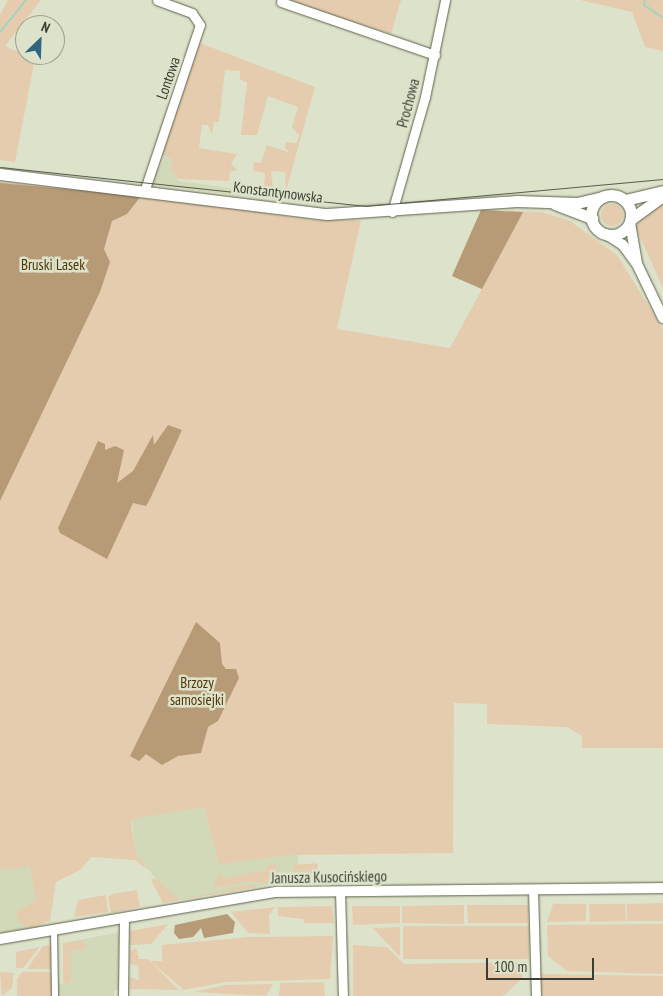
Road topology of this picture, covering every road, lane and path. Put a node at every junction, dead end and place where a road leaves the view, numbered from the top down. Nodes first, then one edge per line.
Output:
1 (157, 0) edge
2 (445, 0) edge
3 (282, 2) dead end
4 (435, 55) junction
5 (0, 174) edge
6 (145, 189) junction
7 (663, 191) edge
8 (603, 196) junction
9 (663, 196) edge
10 (625, 200) junction
11 (554, 203) junction
12 (392, 212) junction
13 (592, 218) junction
14 (630, 221) junction
15 (606, 234) junction
16 (637, 264) junction
17 (663, 318) edge
18 (663, 888) edge
19 (533, 889) junction
20 (340, 891) junction
21 (124, 917) junction
22 (54, 930) junction
23 (0, 939) edge
24 (55, 996) edge
25 (123, 996) edge
26 (343, 996) edge
27 (536, 996) edge

1 - 6 street, Lontowa
2 - 4 street, Prochowa
3 - 4 street
4 - 12 street, Prochowa
5 - 6 main road, Konstantynowska
6 - 12 main road, Konstantynowska
7 - 10 main road
8 - 10 main road
8 - 11 main road, Konstantynowska
8 - 13 main road
9 - 14 main road
10 - 14 main road
11 - 12 main road, Konstantynowska
11 - 13 main road, Konstantynowska
13 - 15 main road
14 - 15 main road
14 - 16 street
15 - 16 street
16 - 17 street
18 - 19 street, Janusza Kusocińskiego
19 - 20 street, Janusza Kusocińskiego
19 - 27 street
20 - 21 street, Janusza Kusocińskiego
20 - 26 street
21 - 22 street, Janusza Kusocińskiego
21 - 25 street
22 - 23 street, Janusza Kusocińskiego
22 - 24 street

